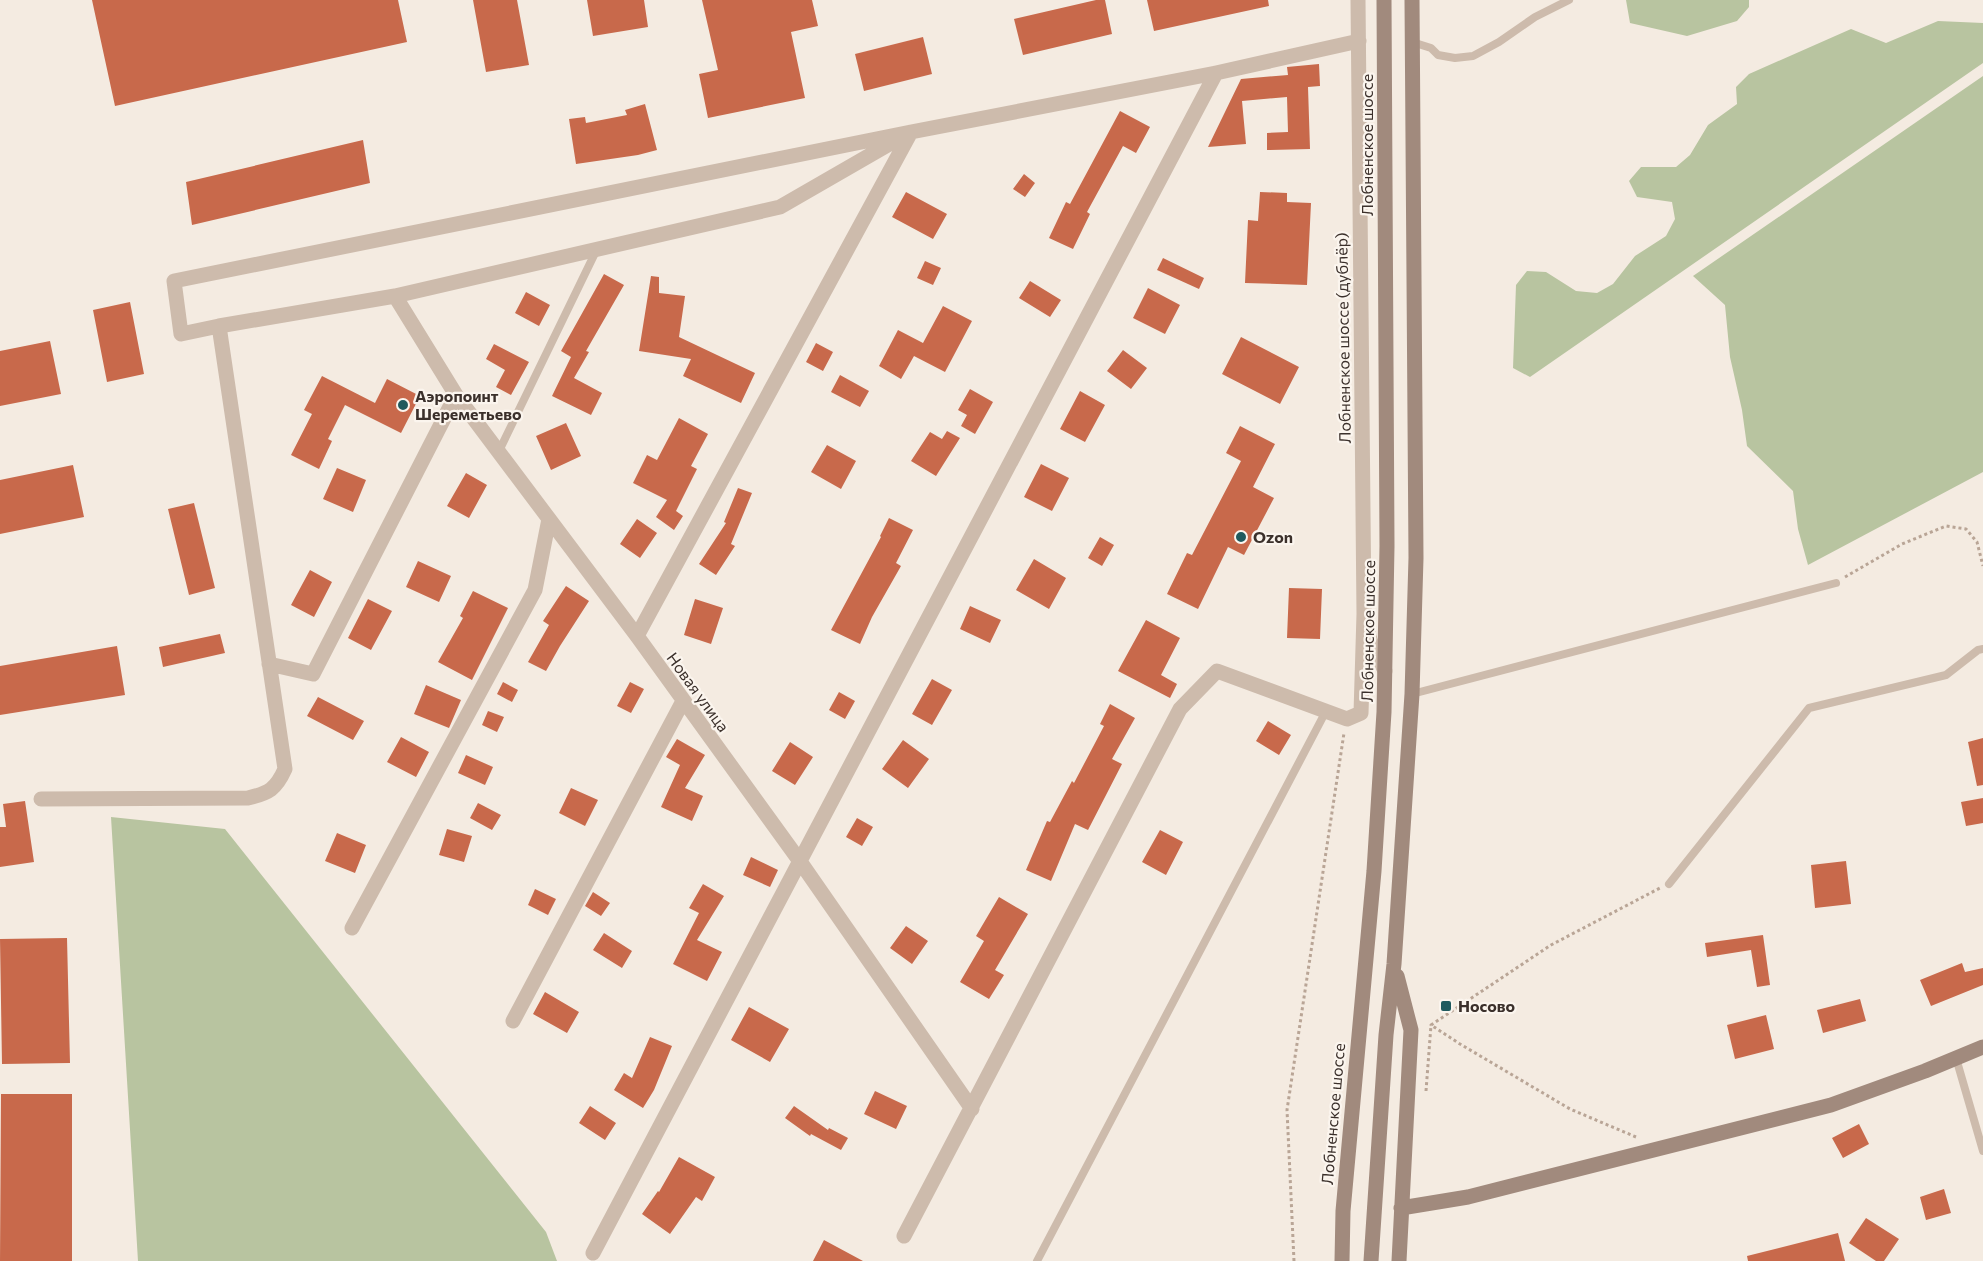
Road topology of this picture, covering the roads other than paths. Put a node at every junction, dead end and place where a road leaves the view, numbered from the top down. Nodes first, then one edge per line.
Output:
1 (1358, 0) edge
2 (1384, 0) edge
3 (1412, 0) edge
4 (1569, 0) edge
5 (1359, 41) junction
6 (1412, 42) junction
7 (1216, 73) junction
8 (911, 132) junction
9 (598, 248) junction
10 (395, 296) junction
11 (219, 326) junction
12 (456, 395) junction
13 (499, 451) junction
14 (549, 519) junction
15 (1836, 583) road end
16 (1364, 614) junction
17 (637, 636) junction
18 (1983, 649) edge
19 (269, 664) junction
20 (1385, 671) junction
21 (1412, 694) junction
22 (683, 701) junction
23 (1326, 711) junction
24 (41, 799) dead end
25 (799, 860) junction
26 (1669, 884) road end
27 (352, 928) dead end
28 (1394, 964) junction
29 (513, 1021) dead end
30 (1983, 1047) edge
31 (1956, 1058) junction
32 (972, 1109) junction
33 (1983, 1151) edge
34 (1401, 1208) junction
35 (904, 1236) dead end
36 (593, 1253) dead end
37 (1036, 1261) edge
38 (1342, 1261) edge
39 (1371, 1261) edge
40 (1399, 1261) edge

1 - 5 street, Лобненское шоссе (дублёр)
2 - 20 main road, Лобненское шоссе
3 - 6 main road
4 - 6 lane
5 - 7 street
5 - 16 street, Лобненское шоссе (дублёр)
6 - 21 main road
7 - 8 street
7 - 25 street
8 - 9 street
8 - 11 street
8 - 17 street
9 - 10 street
9 - 13 lane
10 - 11 street
10 - 12 street, Новая улица
11 - 19 street
12 - 13 street, Новая улица
12 - 19 street
13 - 14 street, Новая улица
14 - 17 street, Новая улица
14 - 27 street
15 - 21 lane
16 - 20 street, Лобненское шоссе (дублёр)
16 - 23 street
17 - 22 street, Новая улица
18 - 26 lane
19 - 24 street
20 - 38 main road, Лобненское шоссе
21 - 28 main road
22 - 25 street, Новая улица
22 - 29 street
23 - 32 street
23 - 37 lane
25 - 32 street, Новая улица
25 - 36 street
28 - 34 main road
28 - 39 main road
30 - 31 main road
31 - 33 lane
31 - 34 main road
32 - 35 street
34 - 40 main road

